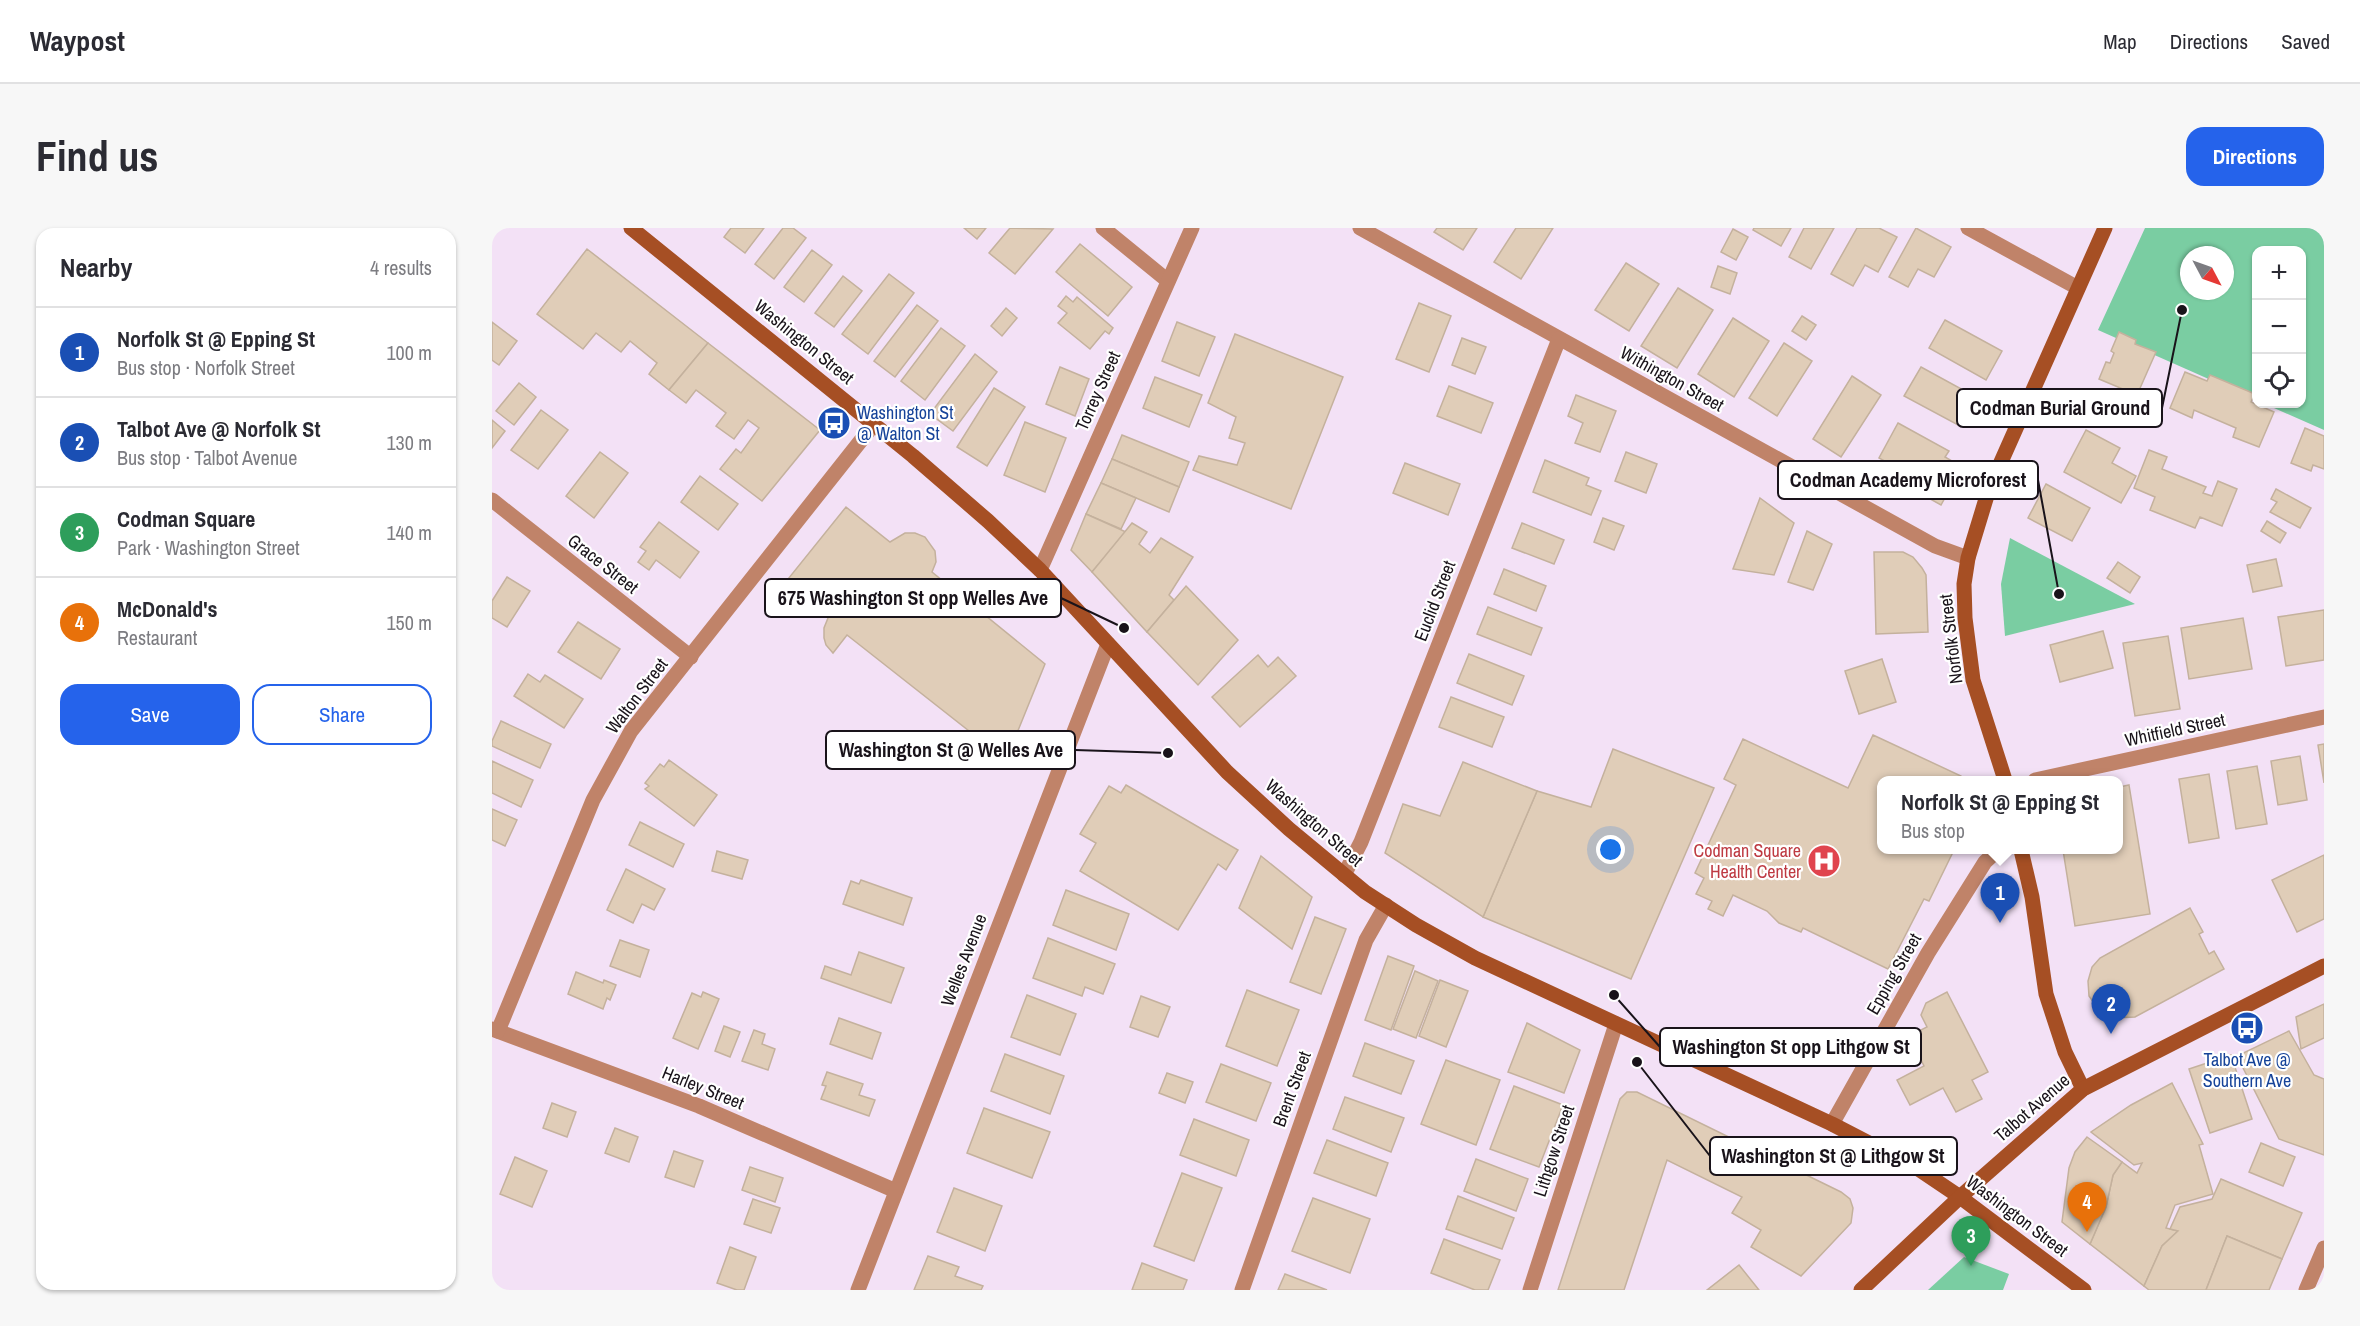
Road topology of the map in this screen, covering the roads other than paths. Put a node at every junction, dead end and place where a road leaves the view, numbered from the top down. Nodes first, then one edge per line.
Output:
1 (631, 228) edge
2 (1103, 228) edge
3 (1192, 228) edge
4 (1360, 228) edge
5 (1968, 228) edge
6 (2105, 228) edge
7 (1168, 281) junction
8 (2078, 288) junction
9 (1558, 339) junction
10 (874, 424) junction
11 (492, 500) edge
12 (1968, 558) junction
13 (1040, 570) junction
14 (1108, 644) junction
15 (691, 657) junction
16 (2324, 717) edge
17 (2004, 776) edge
18 (2053, 776) edge
19 (1993, 854) edge
20 (2022, 854) edge
21 (1344, 875) junction
22 (1386, 905) junction
23 (2324, 966) edge
24 (1616, 1024) junction
25 (495, 1030) edge
26 (2083, 1089) junction
27 (1832, 1124) junction
28 (896, 1191) junction
29 (1960, 1197) junction
30 (2324, 1248) edge
31 (858, 1290) edge
32 (1242, 1290) edge
33 (1530, 1290) edge
34 (1861, 1290) edge
35 (2084, 1290) edge
36 (2306, 1290) edge

1 - 10 main road, Washington Street
2 - 7 street
3 - 7 street, Torrey Street
4 - 9 street, Withington Street
5 - 8 street
6 - 8 main road, Norfolk Street
7 - 13 street, Torrey Street
8 - 12 main road, Norfolk Street
9 - 12 street, Withington Street
9 - 21 street, Euclid Street
10 - 13 main road, Washington Street
10 - 15 street, Walton Street
11 - 15 street, Grace Street
12 - 17 main road, Norfolk Street
13 - 14 main road, Washington Street
14 - 21 main road, Washington Street
14 - 28 street, Welles Avenue
15 - 25 street, Walton Street
16 - 18 street, Whitfield Street
19 - 27 street, Epping Street
20 - 26 main road
21 - 22 main road, Washington Street
22 - 24 main road, Washington Street
22 - 32 street, Brent Street
23 - 26 main road, Talbot Avenue
24 - 27 main road, Washington Street
24 - 33 street, Lithgow Street
25 - 28 street, Harley Street
26 - 29 main road, Talbot Avenue
27 - 29 main road, Washington Street
28 - 31 street, Welles Avenue
29 - 34 main road, Talbot Avenue
29 - 35 main road, Washington Street
30 - 36 street

